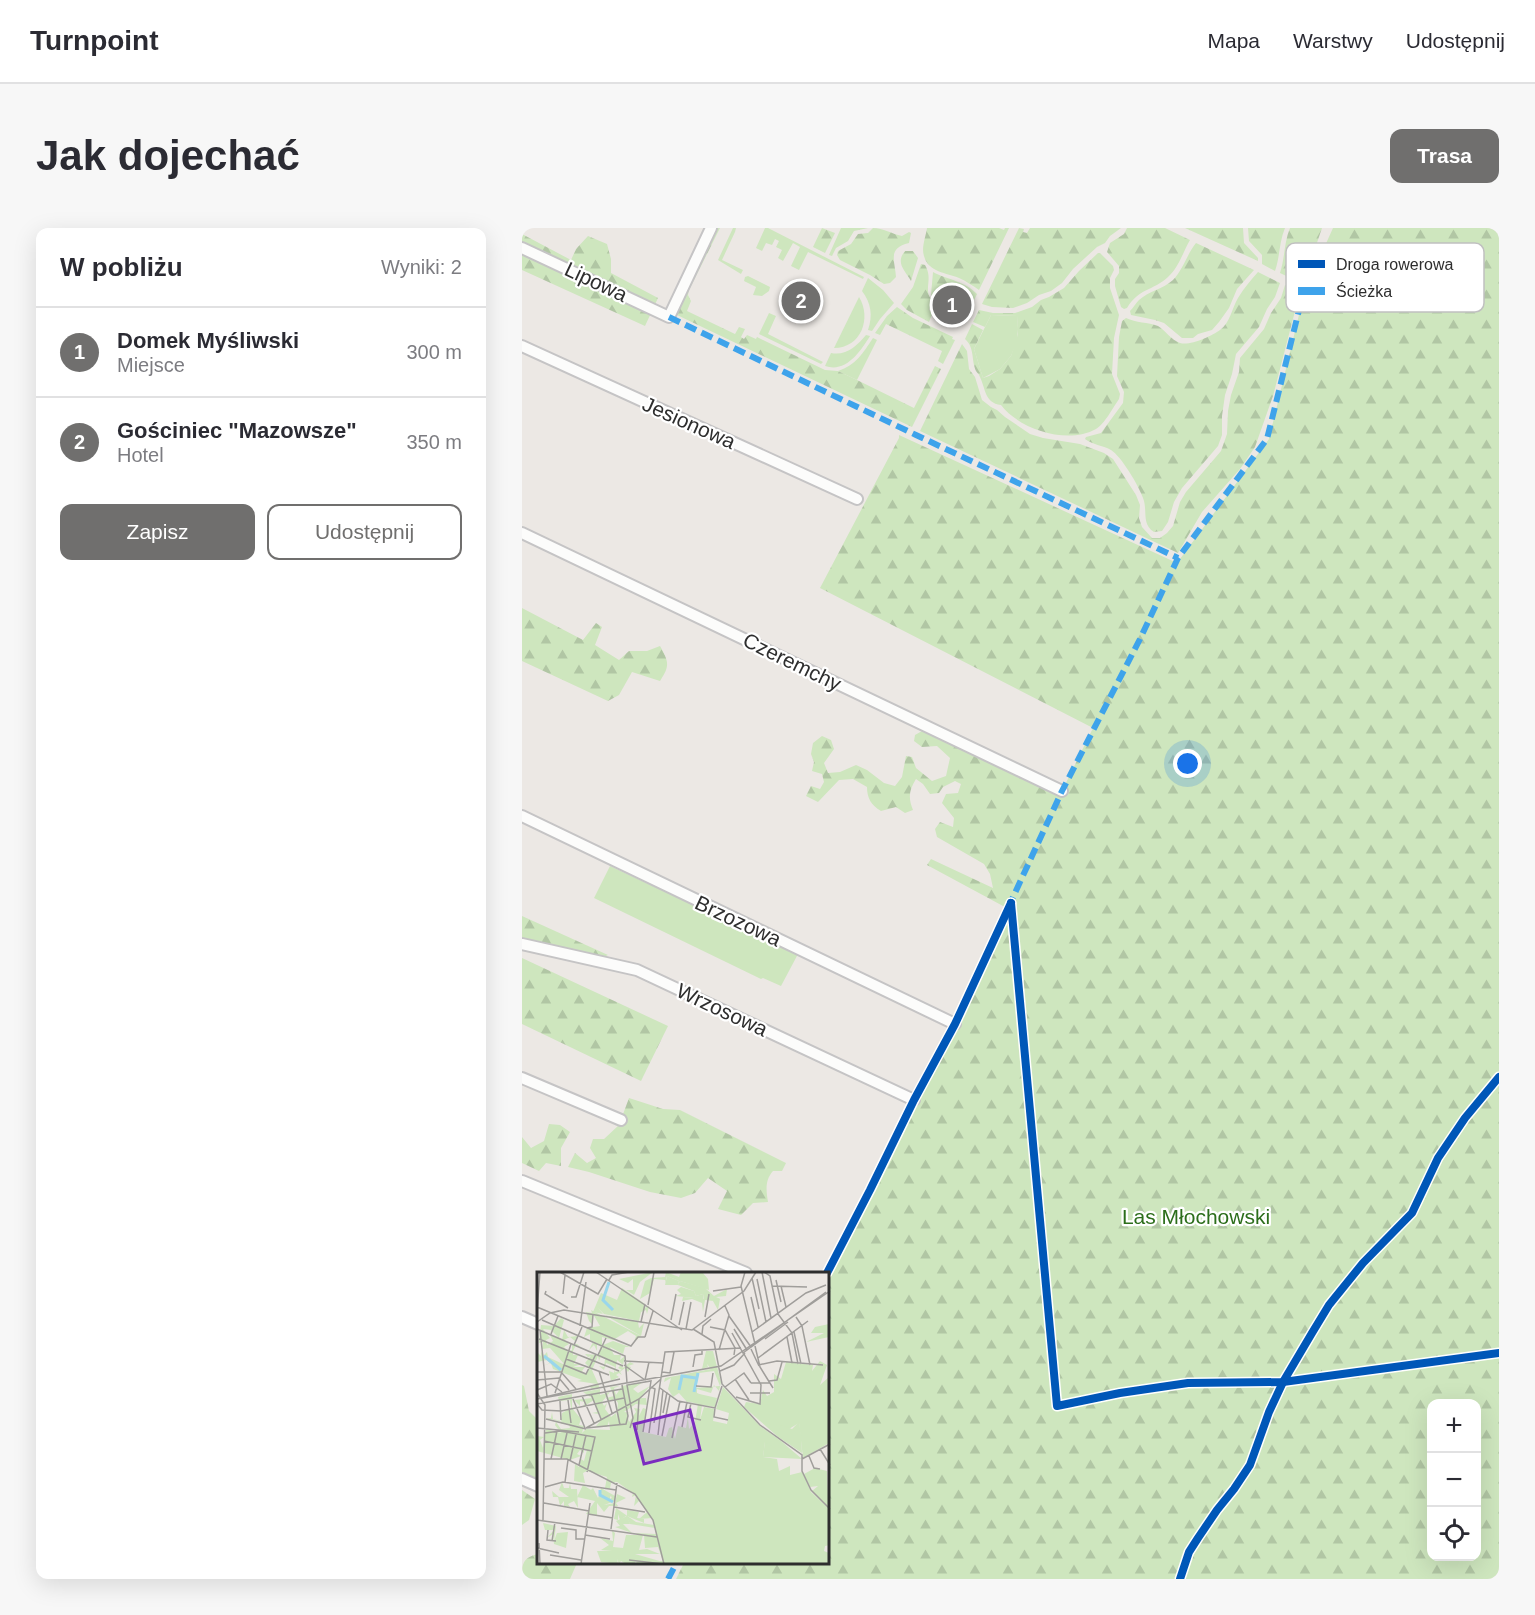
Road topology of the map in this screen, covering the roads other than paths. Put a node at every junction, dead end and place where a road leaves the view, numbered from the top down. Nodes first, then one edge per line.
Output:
1 (711, 228) edge
2 (522, 248) edge
3 (522, 346) edge
4 (857, 500) dead end
5 (522, 533) edge
6 (1062, 791) dead end
7 (522, 816) edge
8 (522, 944) edge
9 (956, 1024) dead end
10 (522, 1078) edge
11 (914, 1101) dead end
12 (621, 1120) dead end
13 (522, 1181) edge
14 (744, 1272) edge
15 (522, 1317) edge
16 (537, 1324) edge
17 (522, 1479) edge
18 (537, 1486) edge

1 - 2 street, Lipowa
3 - 4 street, Jesionowa
5 - 6 street, Czeremchy
7 - 9 street, Brzozowa
8 - 11 street, Wrzosowa
10 - 12 street
13 - 14 street
15 - 16 street
17 - 18 street

